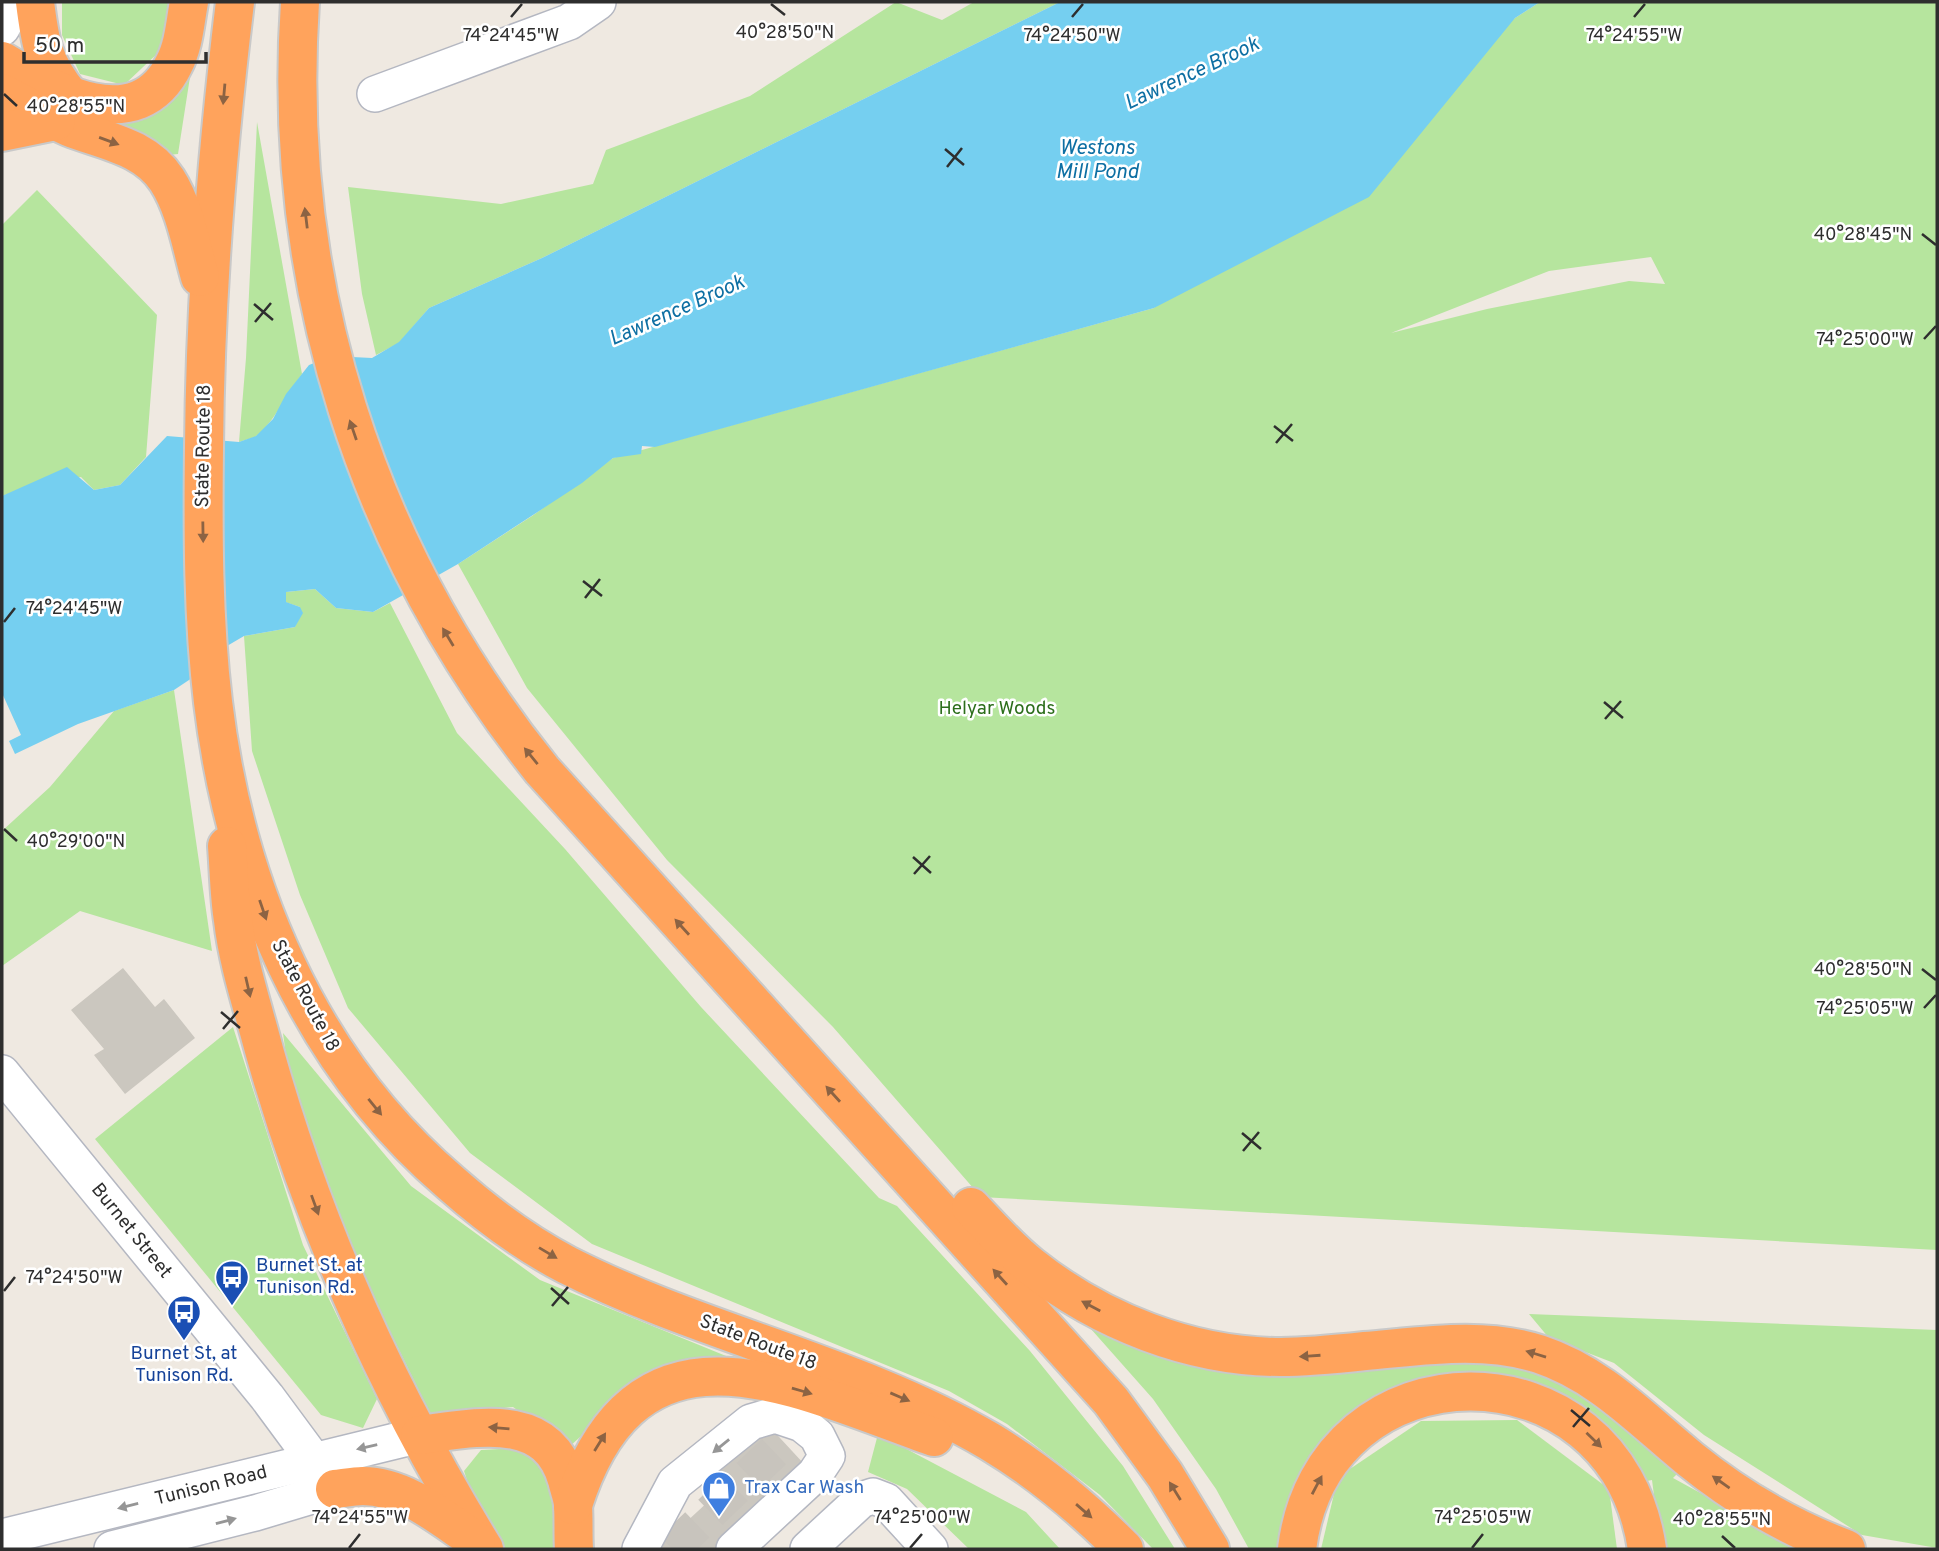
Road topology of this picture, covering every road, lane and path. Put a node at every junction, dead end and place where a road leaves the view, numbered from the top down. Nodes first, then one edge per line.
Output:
1 (16, 2) edge
2 (35, 2) edge
3 (188, 2) edge
4 (235, 2) edge
5 (300, 2) edge
6 (598, 2) edge
7 (2, 28) edge
8 (2, 61) edge
9 (2, 93) edge
10 (375, 94) dead end
11 (63, 108) junction
12 (2, 132) edge
13 (208, 304) junction
14 (220, 750) junction
15 (2, 1073) edge
16 (879, 1145) junction
17 (420, 1435) junction
18 (324, 1475) junction
19 (1042, 1476) junction
20 (573, 1505) junction
21 (2, 1537) edge
22 (38, 1539) edge
23 (483, 1547) edge
24 (113, 1549) edge
25 (573, 1549) edge
26 (640, 1549) edge
27 (734, 1549) edge
28 (808, 1549) edge
29 (930, 1549) edge
30 (1124, 1549) edge
31 (1210, 1549) edge
32 (1297, 1549) edge
33 (1647, 1549) edge
34 (1846, 1549) edge

1 - 7 street
2 - 11 highway
3 - 11 highway
4 -> 13 highway, State Route 18
16 -> 5 highway
6 - 10 street
8 - 11 highway
9 - 11 highway
11 - 12 highway
11 -> 13 highway
13 -> 14 highway, State Route 18
14 -> 17 highway
14 -> 19 highway, State Route 18
15 - 18 street, Burnet Street
31 -> 16 highway
34 -> 16 highway
17 -> 18 street, Tunison Road
20 -> 17 highway
17 - 23 highway
18 -> 22 street, Tunison Road
18 - 23 highway
24 -> 18 street, Tunison Road
20 -> 19 highway
19 -> 30 highway, State Route 18
20 - 25 highway
21 - 22 street, Tunison Road
27 -> 26 street
28 - 29 street
32 -> 33 highway

